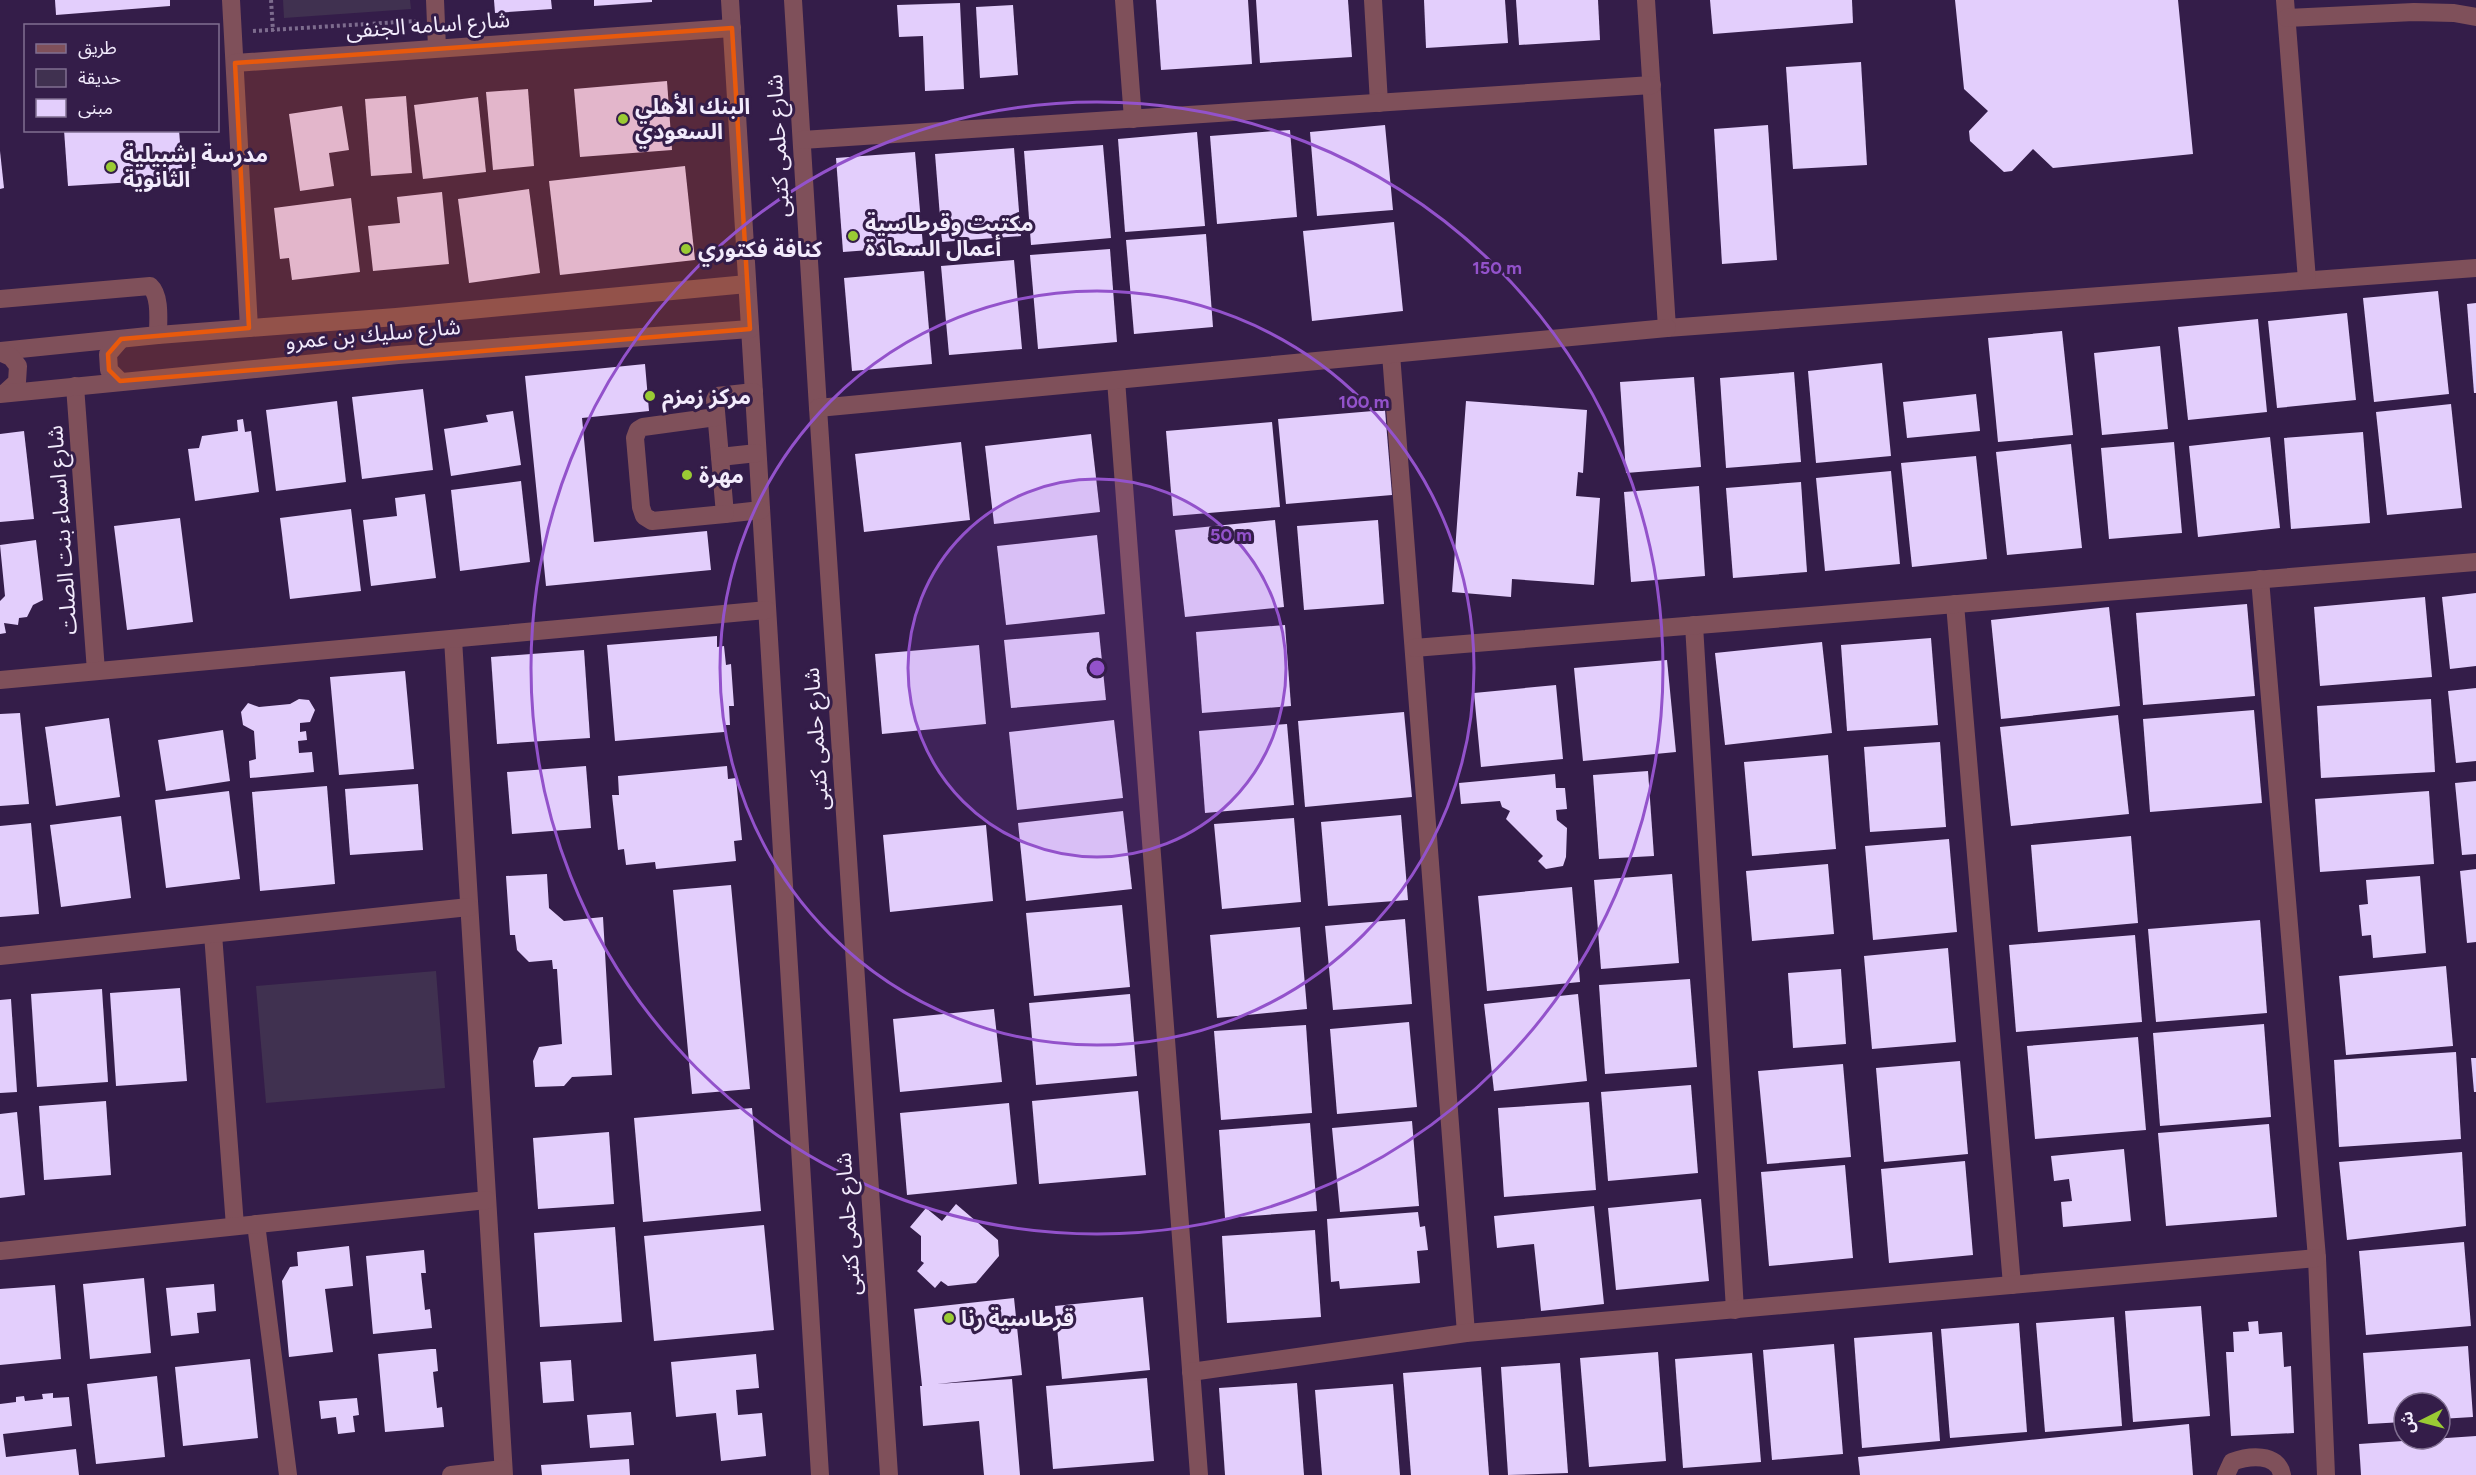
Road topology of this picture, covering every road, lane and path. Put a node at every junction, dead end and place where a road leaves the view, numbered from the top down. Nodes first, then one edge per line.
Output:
1 (231, 0) edge
2 (271, 0) edge
3 (435, 0) edge
4 (730, 0) edge
5 (794, 0) edge
6 (1124, 0) edge
7 (1373, 0) edge
8 (1646, 0) edge
9 (2286, 9) edge
10 (2476, 17) edge
11 (420, 20) dead end
12 (732, 28) junction
13 (437, 48) junction
14 (235, 63) junction
15 (1652, 85) junction
16 (1379, 103) junction
17 (1133, 119) junction
18 (802, 140) junction
19 (2476, 268) edge
20 (2307, 280) junction
21 (747, 284) junction
22 (0, 299) edge
23 (249, 328) junction
24 (1667, 328) junction
25 (750, 329) junction
26 (158, 335) junction
27 (122, 339) junction
28 (0, 351) edge
29 (1391, 354) junction
30 (1116, 380) junction
31 (120, 381) junction
32 (75, 386) junction
33 (754, 393) junction
34 (2, 394) edge
35 (818, 408) junction
36 (716, 417) junction
37 (758, 453) junction
38 (720, 457) junction
39 (761, 510) junction
40 (725, 514) junction
41 (2476, 562) edge
42 (2260, 579) junction
43 (1955, 604) junction
44 (767, 610) junction
45 (1694, 625) junction
46 (453, 639) junction
47 (1414, 648) junction
48 (96, 671) junction
49 (0, 680) edge
50 (469, 907) junction
51 (213, 934) junction
52 (0, 956) edge
53 (487, 1200) junction
54 (256, 1224) junction
55 (235, 1226) junction
56 (0, 1251) edge
57 (2317, 1258) junction
58 (2012, 1285) junction
59 (1735, 1310) junction
60 (1466, 1333) junction
61 (1191, 1372) junction
62 (503, 1472) edge
63 (288, 1475) edge
64 (451, 1475) edge
65 (820, 1475) edge
66 (889, 1475) edge
67 (1199, 1475) edge
68 (2226, 1475) edge
69 (2282, 1475) edge
70 (2326, 1475) edge

1 - 14 street
2 - 11 path
3 - 13 street
4 - 12 street, شارع حلمى كتبى
5 - 18 street, شارع حلمى كتبى
6 - 17 street
7 - 16 street
8 - 15 street
9 - 10 street
9 - 20 street
12 - 13 street, شارع اسامه الجنفى
12 - 21 street, شارع حلمى كتبى
13 - 14 street, شارع اسامه الجنفى
14 - 23 street
15 - 16 street
15 - 24 street
16 - 17 street
17 - 18 street
18 - 35 street, شارع حلمى كتبى
19 - 20 street
20 - 24 street
21 - 23 street, شارع سليك بن عمرو
21 - 25 street, شارع حلمى كتبى
22 - 26 street
23 - 26 street, شارع سليك بن عمرو
24 - 29 street
25 - 31 street, شارع سليك بن عمرو
25 - 33 street, شارع حلمى كتبى
26 - 27 street, شارع سليك بن عمرو
27 - 28 street, شارع سليك بن عمرو
27 - 31 street
28 - 34 street
29 - 30 street
29 - 47 street
30 - 35 street
30 - 61 street
31 - 32 street, شارع سليك بن عمرو
32 - 34 street, شارع سليك بن عمرو
32 - 48 street, شارع اسماء بنت الصلت
33 - 36 street
33 - 37 street, شارع حلمى كتبى
35 - 66 street, شارع حلمى كتبى
36 - 38 street
36 - 40 street
37 - 38 street
37 - 39 street, شارع حلمى كتبى
38 - 40 street
39 - 40 street
39 - 44 street, شارع حلمى كتبى
41 - 42 street
42 - 43 street
42 - 57 street
43 - 45 street
43 - 58 street
44 - 46 street
44 - 65 street, شارع حلمى كتبى
45 - 47 street
45 - 59 street
46 - 48 street
46 - 50 street
47 - 60 street
48 - 49 street
50 - 51 street
50 - 53 street
51 - 52 street
51 - 55 street
53 - 54 street
53 - 62 street
54 - 55 street
54 - 63 street
55 - 56 street
57 - 58 street
57 - 70 street
58 - 59 street
59 - 60 street
60 - 61 street
61 - 67 street
62 - 64 street
68 - 69 street

